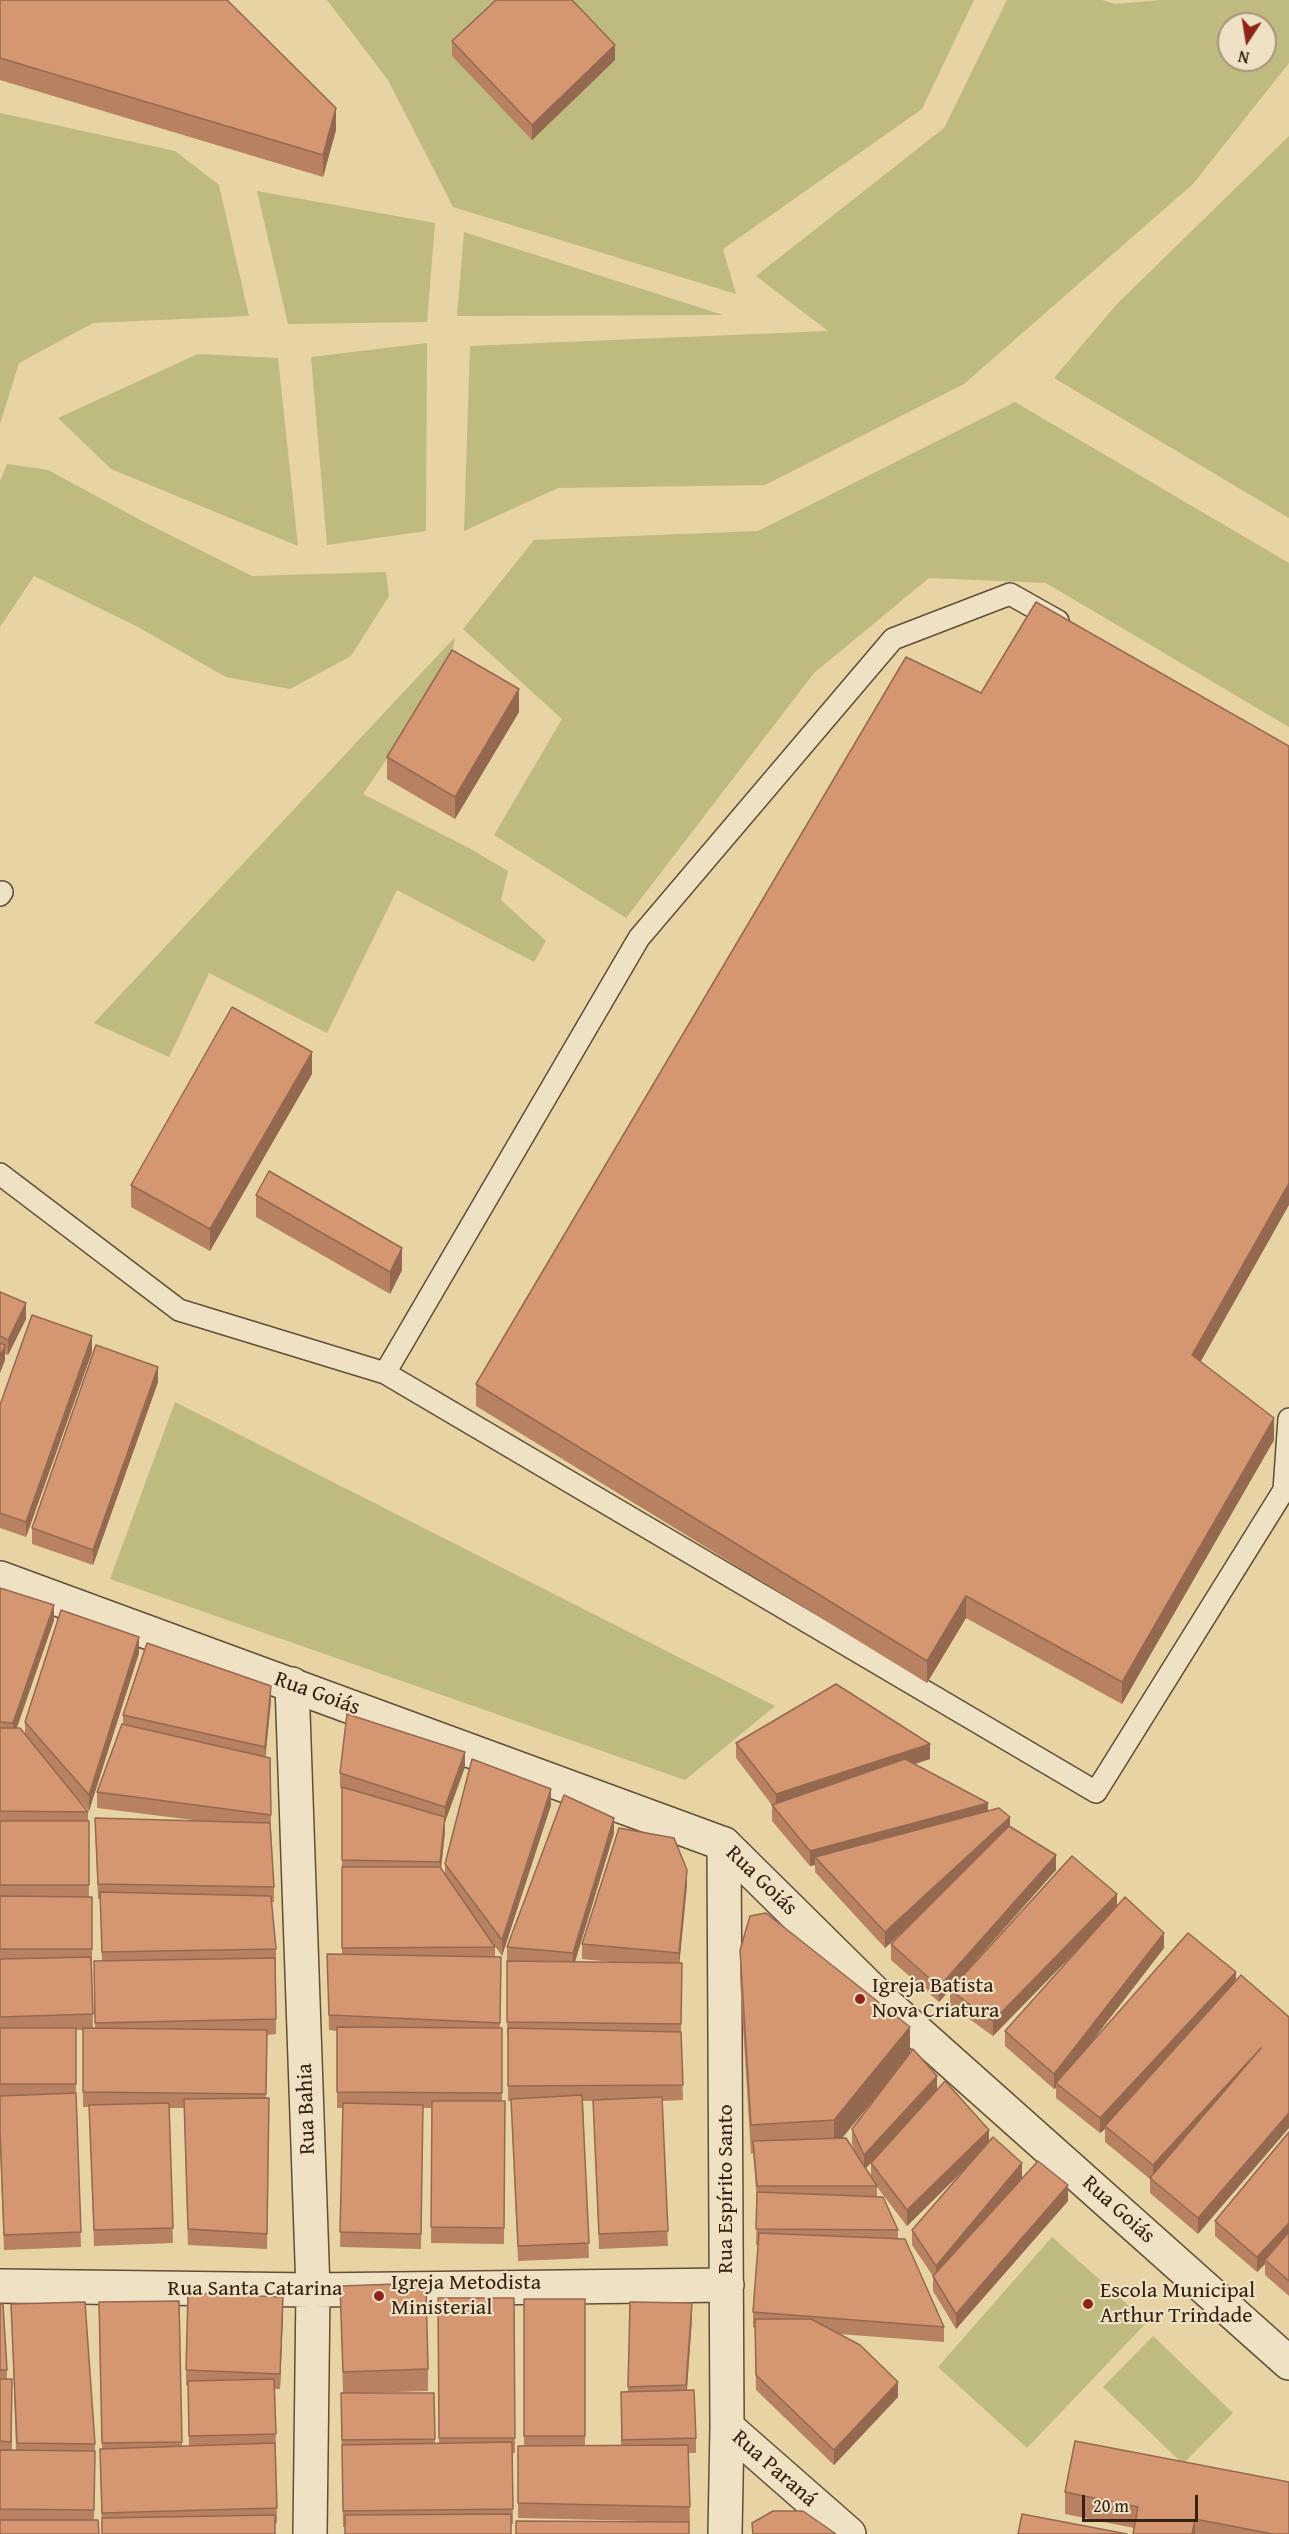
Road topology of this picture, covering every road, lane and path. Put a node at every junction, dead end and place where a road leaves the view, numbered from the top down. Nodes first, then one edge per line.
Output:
1 (1072, 629) edge
2 (0, 1174) edge
3 (385, 1373) junction
4 (1289, 1419) edge
5 (1286, 1492) edge
6 (0, 1578) edge
7 (292, 1684) junction
8 (724, 1844) junction
9 (727, 2285) junction
10 (0, 2286) edge
11 (313, 2290) junction
12 (1289, 2363) edge
13 (727, 2427) junction
14 (310, 2534) edge
15 (725, 2534) edge
16 (849, 2534) edge

1 - 3 lane
2 - 3 lane
3 - 5 lane
4 - 5 lane
6 - 7 street, Rua Goiás
7 - 8 street, Rua Goiás
7 - 11 street, Rua Bahia
8 - 9 street, Rua Espírito Santo
8 - 12 street, Rua Goiás
9 - 11 street, Rua Santa Catarina
9 - 13 street, Rua Espírito Santo
10 - 11 street, Rua Santa Catarina
11 - 14 street, Rua Bahia
13 - 15 street, Rua Espírito Santo
13 - 16 street, Rua Paraná

